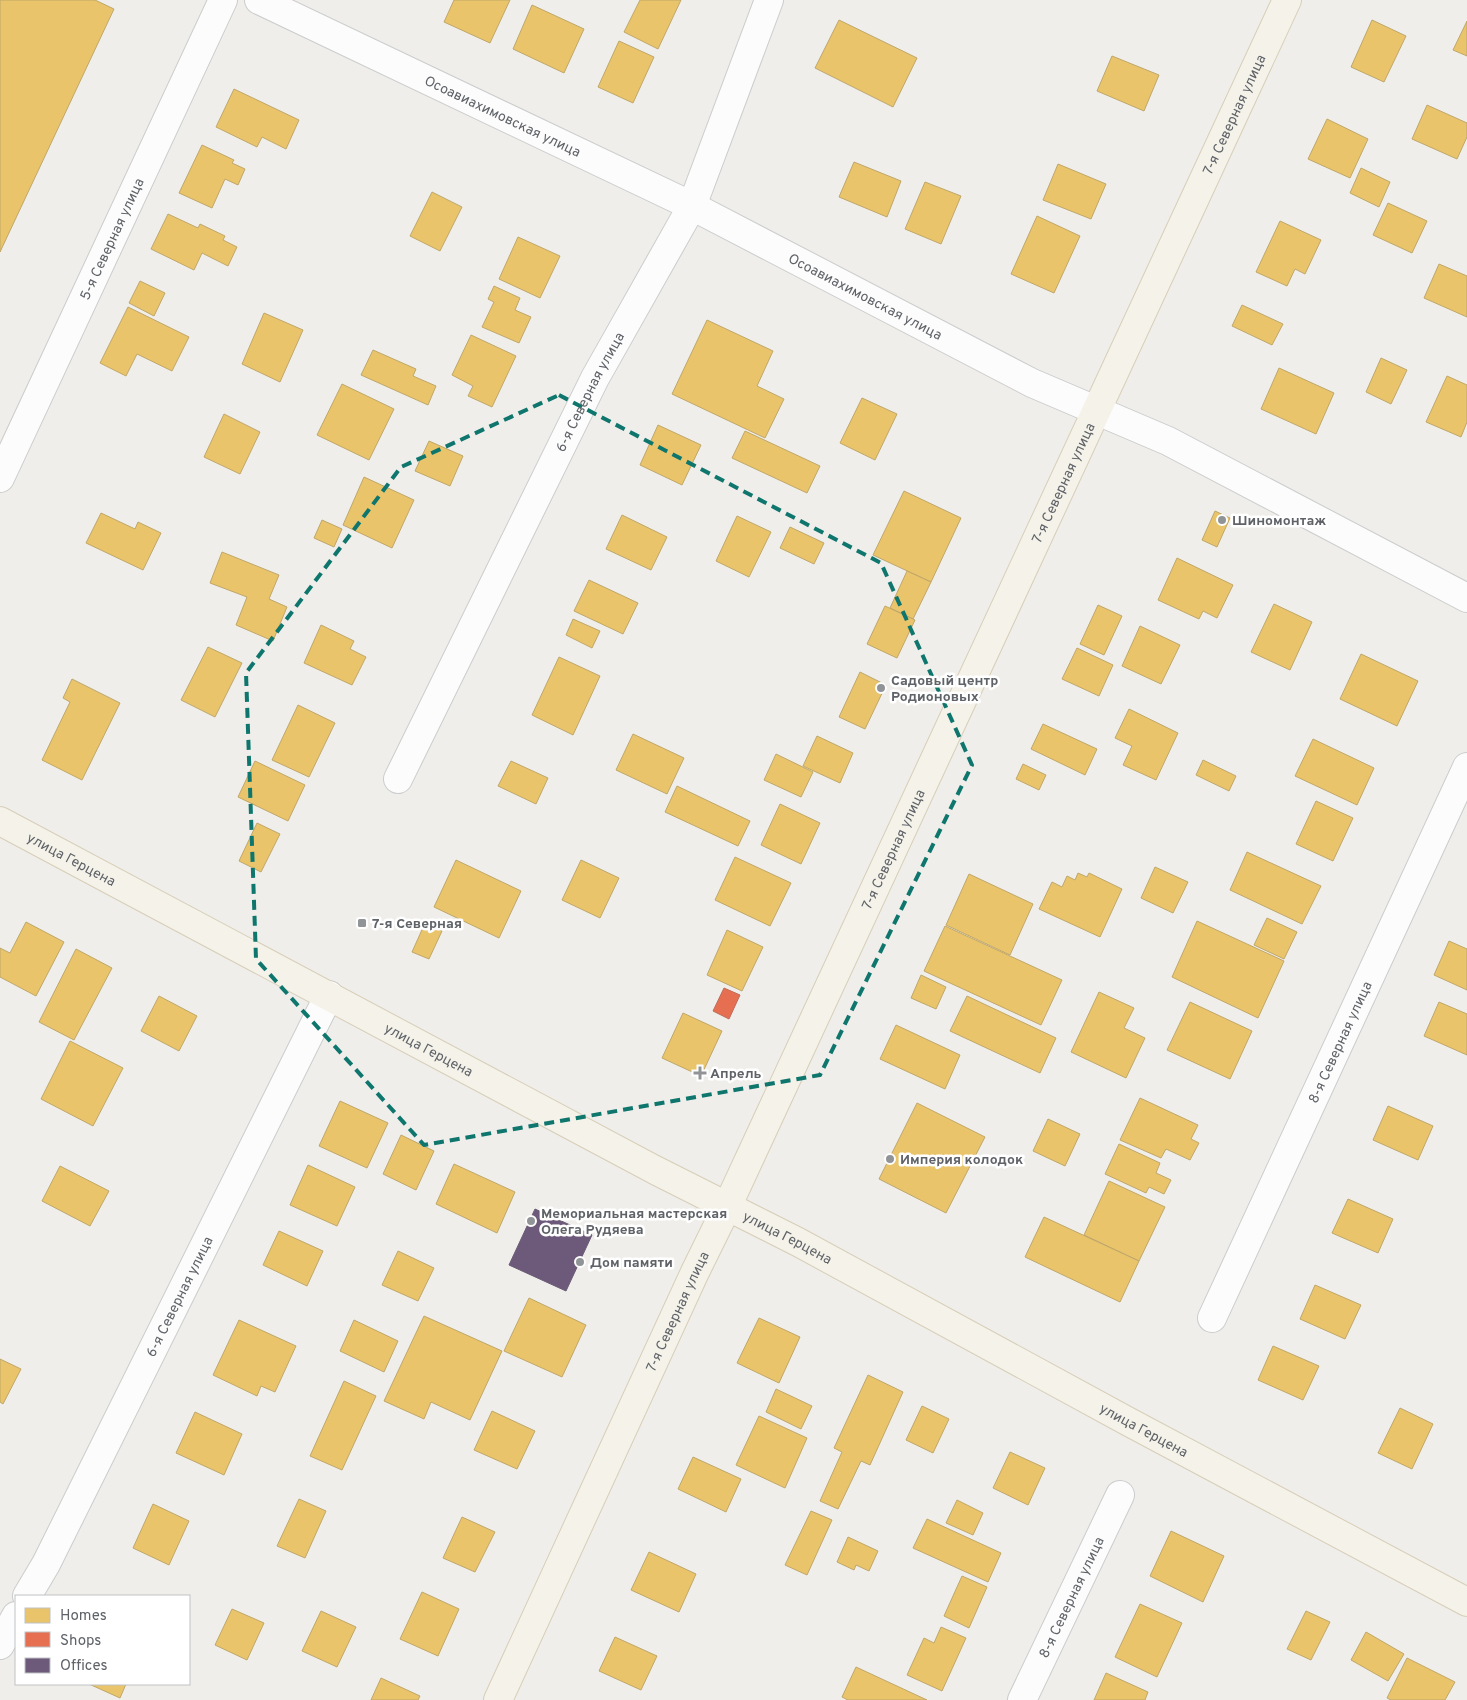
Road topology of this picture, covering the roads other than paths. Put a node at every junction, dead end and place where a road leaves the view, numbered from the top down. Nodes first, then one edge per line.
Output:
1 (223, 0) edge
2 (259, 0) edge
3 (769, 0) edge
4 (1287, 0) edge
5 (692, 206) junction
6 (1096, 410) junction
7 (0, 478) edge
8 (1467, 598) edge
9 (1467, 767) edge
10 (398, 779) dead end
11 (0, 820) edge
12 (329, 995) junction
13 (727, 1207) junction
14 (1212, 1318) dead end
15 (1120, 1495) dead end
16 (28, 1595) edge
17 (1467, 1602) edge
18 (15, 1618) edge
19 (0, 1645) edge
20 (498, 1700) edge
21 (1022, 1700) edge

1 - 7 street, 5-я Северная улица
2 - 5 street, Осоавиахимовская улица
3 - 5 street, 6-я Северная улица
4 - 6 main road, 7-я Северная улица
5 - 6 street, Осоавиахимовская улица
5 - 10 street, 6-я Северная улица
6 - 8 street, Осоавиахимовская улица
6 - 13 main road, 7-я Северная улица
9 - 14 street, 8-я Северная улица
11 - 12 main road, улица Герцена
12 - 13 main road, улица Герцена
12 - 16 street, 6-я Северная улица
13 - 17 main road, улица Герцена
13 - 20 main road, 7-я Северная улица
15 - 21 street, 8-я Северная улица
18 - 19 street

